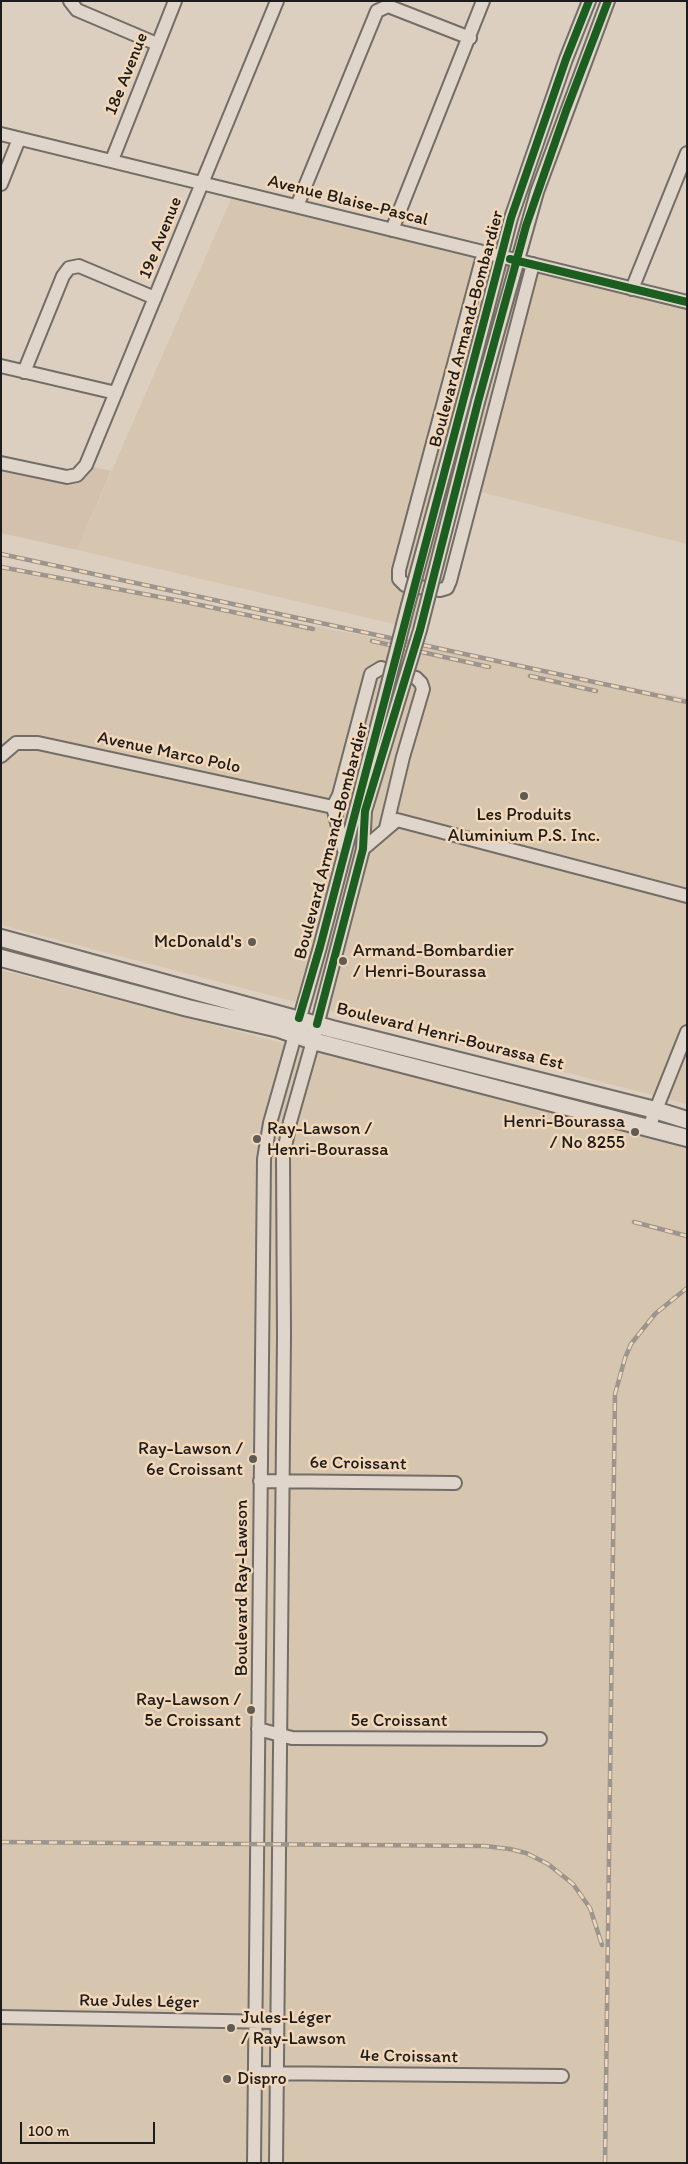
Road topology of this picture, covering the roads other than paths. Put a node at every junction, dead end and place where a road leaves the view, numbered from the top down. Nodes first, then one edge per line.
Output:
1 (70, 1) edge
2 (175, 1) edge
3 (276, 1) edge
4 (483, 1) edge
5 (589, 1) edge
6 (608, 1) edge
7 (470, 38) junction
8 (158, 44) junction
9 (1, 134) edge
10 (19, 139) junction
11 (687, 153) edge
12 (112, 160) junction
13 (1, 184) edge
14 (202, 184) junction
15 (297, 206) junction
16 (392, 230) junction
17 (484, 252) junction
18 (501, 256) junction
19 (518, 260) junction
20 (533, 264) junction
21 (632, 288) junction
22 (155, 298) junction
23 (687, 302) edge
24 (1, 366) edge
25 (24, 372) junction
26 (116, 392) junction
27 (1, 464) edge
28 (1, 756) edge
29 (333, 807) junction
30 (360, 812) junction
31 (386, 828) junction
32 (362, 849) junction
33 (344, 851) junction
34 (687, 896) edge
35 (1, 938) edge
36 (1, 958) edge
37 (299, 1018) junction
38 (318, 1024) junction
39 (687, 1032) edge
40 (294, 1034) junction
41 (313, 1041) junction
42 (655, 1110) junction
43 (687, 1120) edge
44 (649, 1128) junction
45 (687, 1138) edge
46 (261, 1443) junction
47 (282, 1443) junction
48 (260, 1480) junction
49 (282, 1480) junction
50 (455, 1483) dead end
51 (258, 1729) junction
52 (279, 1734) junction
53 (540, 1739) dead end
54 (1, 2017) edge
55 (256, 2022) junction
56 (277, 2022) junction
57 (256, 2073) junction
58 (276, 2073) junction
59 (562, 2076) dead end
60 (254, 2163) edge
61 (276, 2163) edge

1 - 8 street
2 - 8 street, 18e Avenue
3 - 14 street, 19e Avenue
4 - 7 street
5 - 18 street, Boulevard Armand-Bombardier
6 - 19 street, Boulevard Armand-Bombardier
7 - 15 street
7 - 16 street
8 - 12 street, 18e Avenue
9 - 10 street, Avenue Blaise-Pascal
10 - 12 street, Avenue Blaise-Pascal
10 - 13 street
11 - 21 street
12 - 14 street, Avenue Blaise-Pascal
14 - 15 street, Avenue Blaise-Pascal
14 - 22 street, 19e Avenue
15 - 16 street, Avenue Blaise-Pascal
16 - 17 street, Avenue Blaise-Pascal
17 - 18 street, Avenue Blaise-Pascal
17 - 20 street, Boulevard Armand-Bombardier
18 - 19 street, Avenue Blaise-Pascal
18 - 30 street, Boulevard Armand-Bombardier, bridge
19 - 20 street, Avenue Blaise-Pascal
19 - 30 street, Boulevard Armand-Bombardier, bridge
20 - 21 street, Avenue Blaise-Pascal
21 - 23 street, Avenue Blaise-Pascal
22 - 25 street
22 - 26 street, 19e Avenue
24 - 25 street
25 - 26 street
26 - 27 street, 19e Avenue
28 - 29 street, Avenue Marco Polo
29 - 31 street, Boulevard Armand-Bombardier
29 - 33 street, Boulevard Armand-Bombardier
30 - 32 street, Boulevard Armand-Bombardier
30 - 33 street, Boulevard Armand-Bombardier
31 - 32 street, Boulevard Armand-Bombardier
31 - 34 street
32 - 38 street, Boulevard Armand-Bombardier
33 - 37 street, Boulevard Armand-Bombardier
35 - 37 main road, Boulevard Henri-Bourassa Est
36 - 40 main road
37 - 38 main road, Boulevard Henri-Bourassa Est
37 - 40 street, Boulevard Ray-Lawson
38 - 41 street
38 - 42 main road, Boulevard Henri-Bourassa Est
39 - 42 street
40 - 41 main road
40 - 46 street, Boulevard Ray-Lawson
41 - 44 main road
41 - 47 street
42 - 43 main road, Boulevard Henri-Bourassa Est
42 - 44 street
44 - 45 main road
46 - 47 street
46 - 48 street, Boulevard Ray-Lawson
47 - 49 street
48 - 49 street, 6e Croissant
48 - 51 street, Boulevard Ray-Lawson
49 - 50 street, 6e Croissant
49 - 52 street
51 - 52 street, 5e Croissant
51 - 55 street, Boulevard Ray-Lawson
52 - 53 street, 5e Croissant
52 - 56 street
54 - 55 street, Rue Jules Léger
55 - 56 street, Rue Jules Léger
55 - 57 street, Boulevard Ray-Lawson
56 - 58 street
57 - 58 street, 4e Croissant
57 - 60 street, Boulevard Ray-Lawson
58 - 59 street, 4e Croissant
58 - 61 street

